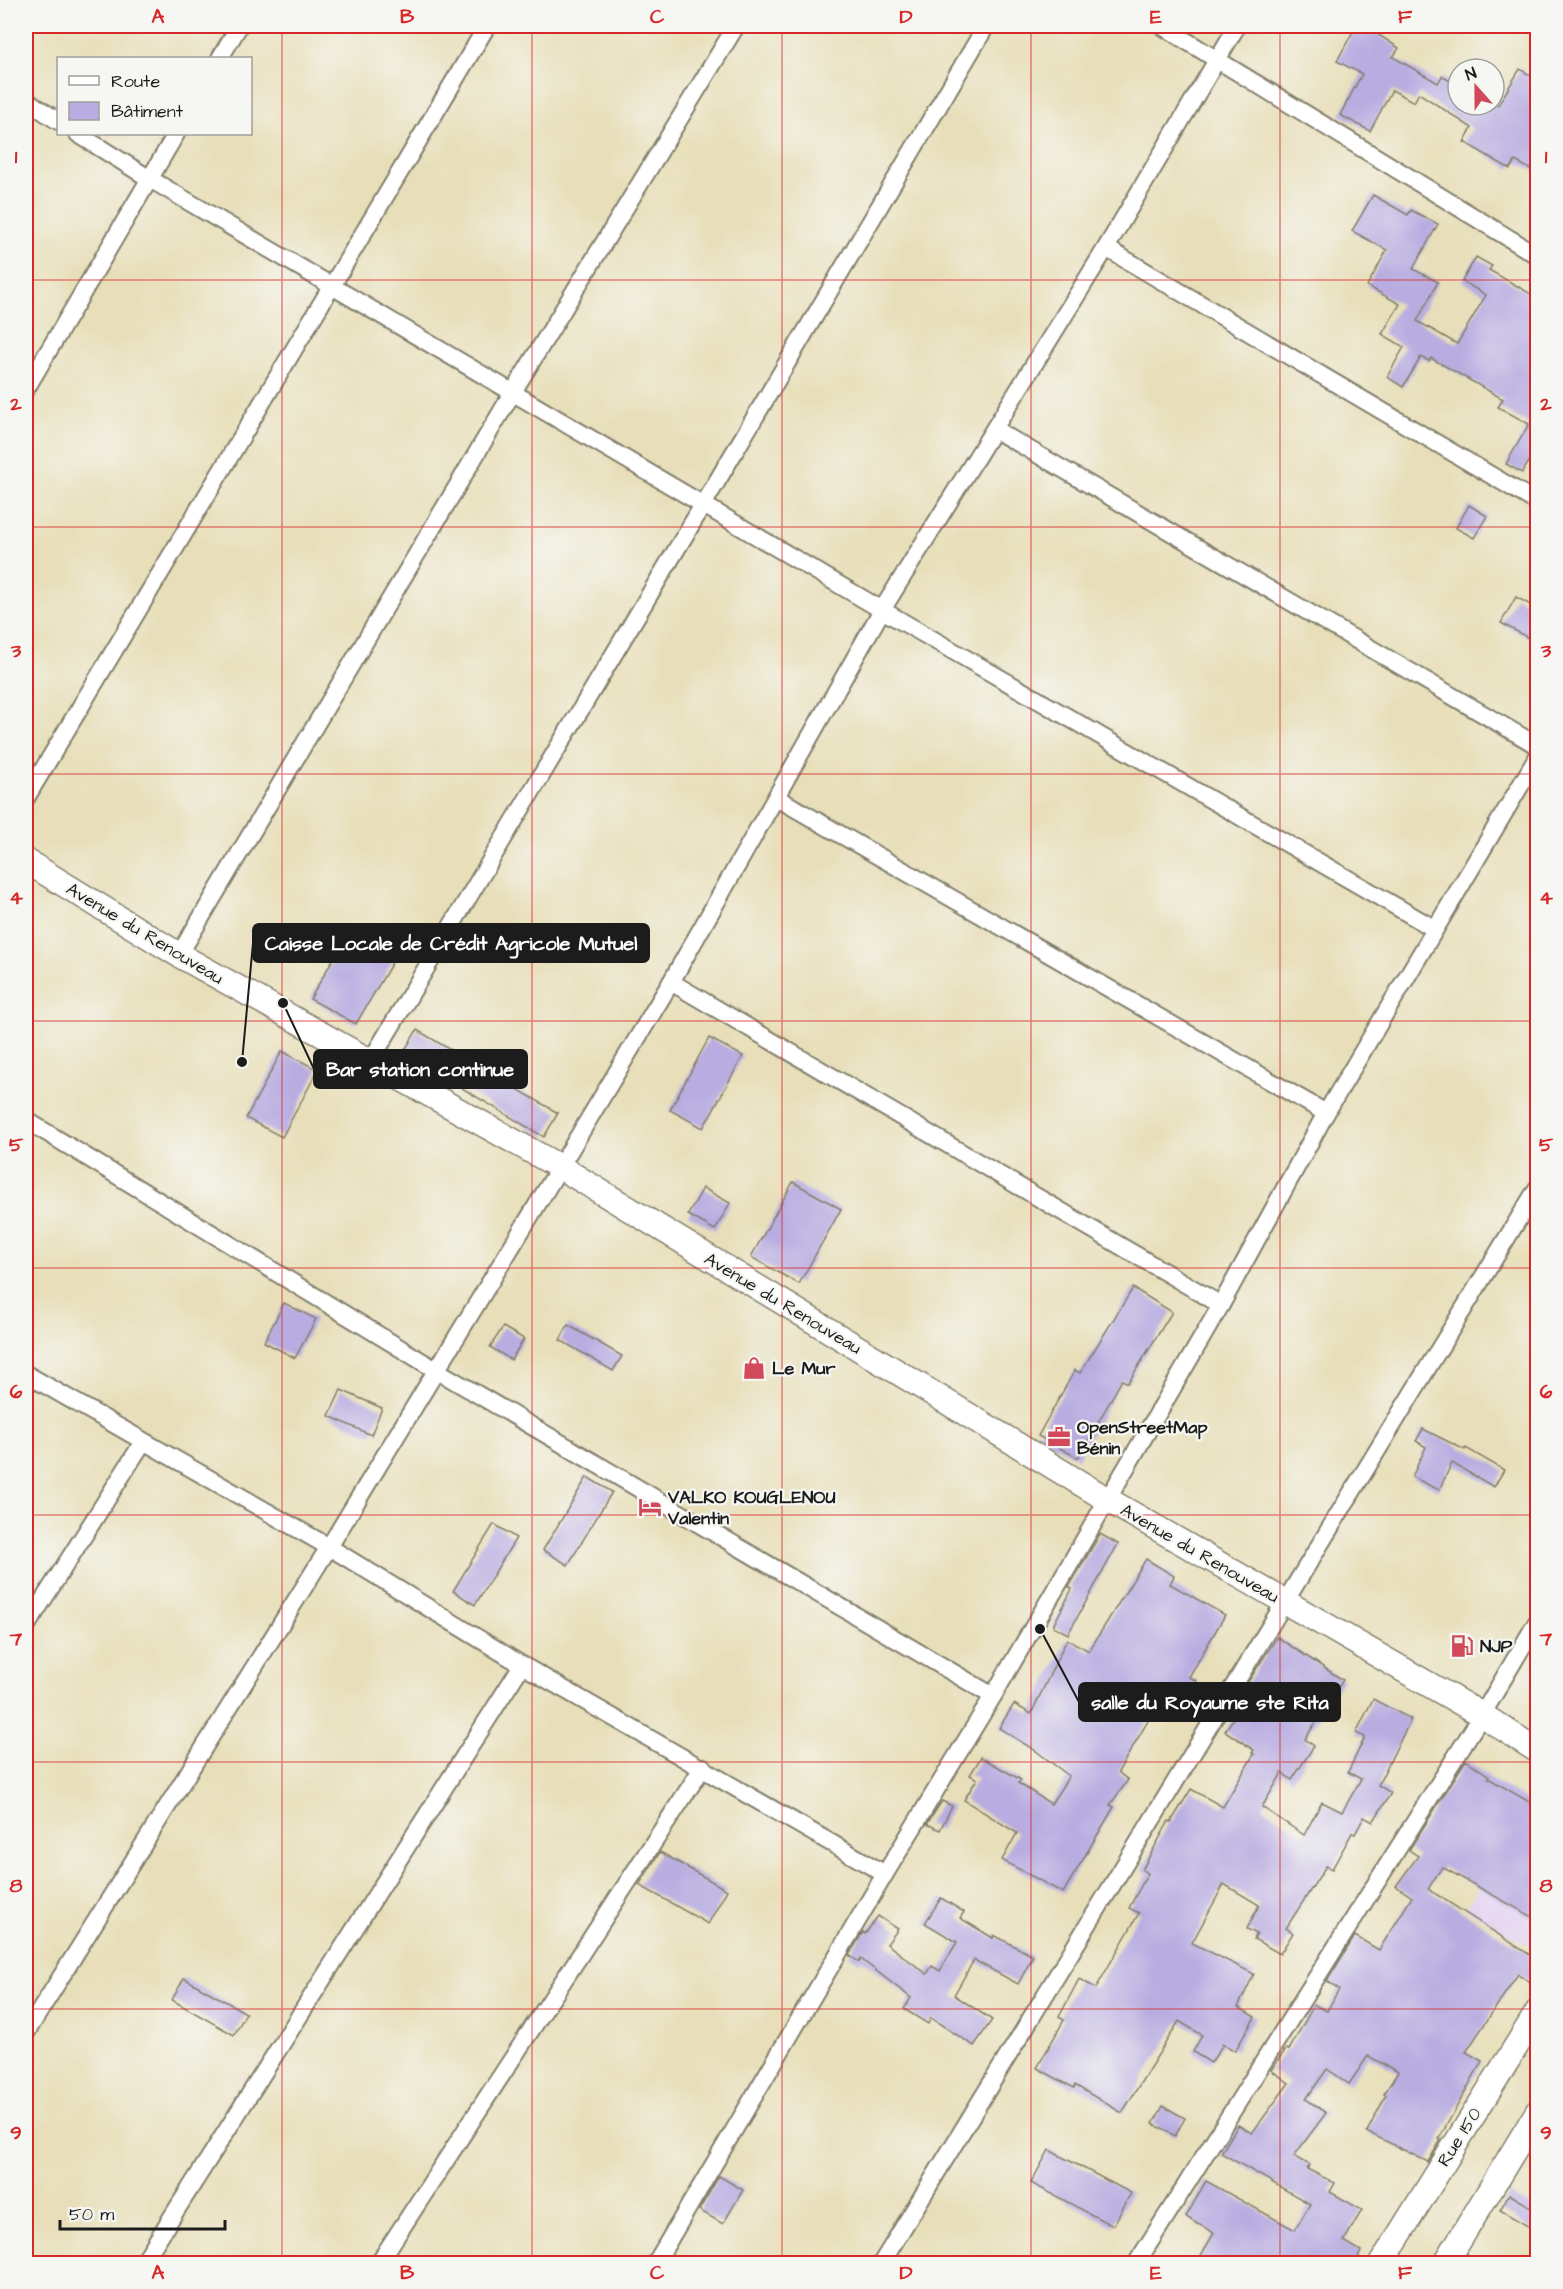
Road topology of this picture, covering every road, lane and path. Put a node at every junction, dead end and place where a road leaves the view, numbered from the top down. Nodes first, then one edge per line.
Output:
1 (239, 26) edge
2 (487, 26) edge
3 (736, 26) edge
4 (986, 26) edge
5 (1162, 26) edge
6 (1237, 26) edge
7 (221, 57) edge
8 (1218, 60) junction
9 (26, 100) edge
10 (57, 120) edge
11 (80, 135) edge
12 (175, 135) edge
13 (150, 179) junction
14 (1106, 248) junction
15 (1538, 256) edge
16 (333, 286) junction
17 (26, 389) edge
18 (513, 392) junction
19 (994, 429) junction
20 (1538, 503) edge
21 (703, 505) junction
22 (882, 610) junction
23 (1538, 746) edge
24 (1538, 756) edge
25 (26, 798) edge
26 (777, 798) junction
27 (26, 861) edge
28 (1435, 929) junction
29 (179, 955) junction
30 (671, 982) junction
31 (370, 1062) junction
32 (1326, 1113) junction
33 (26, 1120) edge
34 (560, 1167) junction
35 (1538, 1187) edge
36 (1221, 1305) junction
37 (436, 1370) junction
38 (26, 1374) edge
39 (143, 1442) junction
40 (1108, 1500) junction
41 (329, 1547) junction
42 (1286, 1602) junction
43 (1538, 1620) edge
44 (26, 1627) edge
45 (522, 1665) junction
46 (993, 1696) junction
47 (1482, 1715) junction
48 (1538, 1750) edge
49 (703, 1767) junction
50 (885, 1874) junction
51 (1538, 2011) edge
52 (26, 2033) edge
53 (1538, 2110) edge
54 (142, 2264) edge
55 (378, 2264) edge
56 (655, 2264) edge
57 (880, 2264) edge
58 (1136, 2264) edge
59 (1381, 2264) edge
60 (1445, 2264) edge

1 - 7 street
2 - 16 street
3 - 18 street
4 - 21 street
5 - 8 street
6 - 8 street
8 - 14 street
8 - 15 street
9 - 10 street
11 - 13 street
12 - 13 street
13 - 16 street
13 - 17 street
14 - 19 street
14 - 20 street
16 - 18 street
16 - 25 street
18 - 21 street
18 - 29 street
19 - 22 street
19 - 23 street
21 - 22 street
21 - 31 street
22 - 26 street
22 - 28 street
24 - 28 street
26 - 30 street
26 - 32 street
27 - 29 main road, Avenue du Renouveau
28 - 32 street
29 - 31 main road, Avenue du Renouveau
30 - 34 street
30 - 36 street
31 - 34 main road, Avenue du Renouveau
32 - 36 street
33 - 37 street
34 - 37 street
34 - 40 main road, Avenue du Renouveau
35 - 42 street
36 - 40 street
37 - 41 street
37 - 46 street
38 - 39 street
39 - 41 street
39 - 44 street
40 - 42 main road, Avenue du Renouveau
40 - 46 street
41 - 45 street
41 - 52 street
42 - 47 main road, Avenue du Renouveau
42 - 57 street
43 - 47 street
45 - 49 street
45 - 54 street
46 - 50 street
47 - 48 main road, Avenue du Renouveau
47 - 58 street
49 - 50 street
49 - 55 street
50 - 56 street
51 - 59 main road, Rue 150
53 - 60 main road

